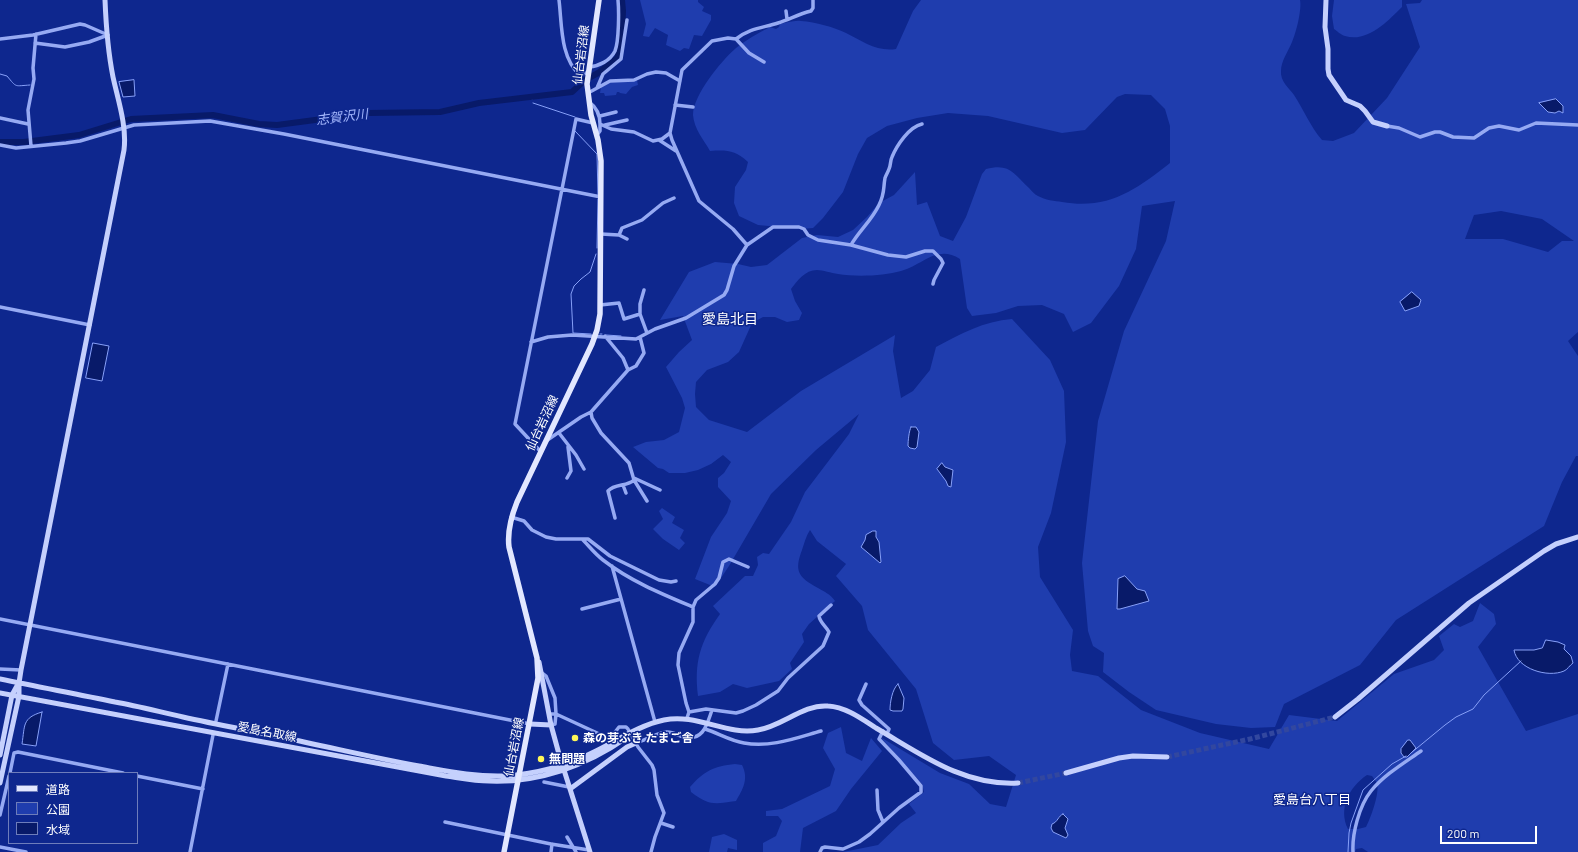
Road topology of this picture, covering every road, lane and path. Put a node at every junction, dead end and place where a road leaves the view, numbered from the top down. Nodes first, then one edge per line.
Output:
1 (105, 0) edge
2 (559, 0) edge
3 (599, 0) edge
4 (618, 0) edge
5 (813, 0) edge
6 (1326, 0) edge
7 (786, 11) dead end
8 (787, 19) junction
9 (627, 20) dead end
10 (36, 34) junction
11 (108, 35) junction
12 (0, 39) edge
13 (736, 39) junction
14 (35, 42) junction
15 (764, 62) dead end
16 (588, 71) junction
17 (680, 81) junction
18 (597, 88) junction
19 (588, 92) junction
20 (589, 102) junction
21 (675, 105) junction
22 (693, 107) dead end
23 (616, 112) dead end
24 (600, 116) junction
25 (0, 118) edge
26 (627, 120) dead end
27 (593, 123) junction
28 (28, 124) junction
29 (600, 124) junction
30 (922, 124) dead end
31 (604, 125) junction
32 (1578, 125) edge
33 (123, 126) junction
34 (1387, 126) joint
35 (670, 133) junction
36 (597, 135) junction
37 (658, 140) junction
38 (0, 145) edge
39 (30, 146) junction
40 (677, 152) junction
41 (561, 189) junction
42 (602, 198) junction
43 (674, 198) dead end
44 (601, 234) junction
45 (619, 235) junction
46 (627, 239) dead end
47 (747, 245) junction
48 (851, 245) junction
49 (933, 284) dead end
50 (644, 290) dead end
51 (600, 305) junction
52 (0, 307) edge
53 (640, 314) junction
54 (90, 325) junction
55 (647, 333) junction
56 (595, 335) junction
57 (605, 336) junction
58 (640, 337) junction
59 (531, 342) junction
60 (628, 370) junction
61 (591, 412) junction
62 (559, 433) junction
63 (546, 441) junction
64 (568, 446) junction
65 (541, 452) junction
66 (584, 469) dead end
67 (567, 478) dead end
68 (634, 479) junction
69 (623, 485) junction
70 (660, 490) dead end
71 (626, 494) dead end
72 (647, 501) dead end
73 (511, 517) junction
74 (615, 518) dead end
75 (1578, 538) edge
76 (583, 540) junction
77 (612, 566) junction
78 (748, 567) dead end
79 (676, 581) dead end
80 (621, 599) junction
81 (831, 605) dead end
82 (693, 607) junction
83 (582, 609) dead end
84 (0, 619) edge
85 (30, 625) junction
86 (228, 664) junction
87 (0, 669) edge
88 (21, 670) junction
89 (540, 671) junction
90 (0, 679) edge
91 (18, 683) junction
92 (866, 684) dead end
93 (0, 693) edge
94 (12, 695) junction
95 (19, 696) junction
96 (712, 710) junction
97 (689, 712) junction
98 (548, 714) junction
99 (556, 714) junction
100 (1335, 717) tunnel mouth
101 (687, 718) junction
102 (216, 721) dead end
103 (655, 722) junction
104 (708, 723) junction
105 (530, 724) junction
106 (551, 726) junction
107 (705, 729) junction
108 (821, 731) dead end
109 (631, 733) junction
110 (885, 733) junction
111 (214, 736) dead end
112 (636, 743) junction
113 (1421, 750) dead end
114 (0, 755) edge
115 (1167, 757) tunnel mouth
116 (563, 768) junction
117 (10, 772) edge
118 (118, 772) edge
119 (1066, 773) tunnel mouth
120 (138, 776) edge
121 (519, 777) junction
122 (8, 780) edge
123 (544, 782) dead end
124 (0, 783) edge
125 (1018, 783) tunnel mouth
126 (570, 788) junction
127 (203, 789) junction
128 (877, 790) dead end
129 (0, 815) edge
130 (445, 822) dead end
131 (884, 822) junction
132 (661, 824) junction
133 (673, 827) dead end
134 (508, 835) junction
135 (566, 837) dead end
136 (552, 844) junction
137 (0, 847) edge
138 (573, 847) junction
139 (590, 851) edge
140 (26, 852) edge
141 (190, 852) edge
142 (504, 852) edge
143 (551, 852) edge
144 (576, 852) edge
145 (652, 852) edge
146 (820, 852) edge
147 (1353, 852) edge

1 - 11 street
2 - 16 street
3 - 16 main road, 仙台岩沼線
4 - 16 street
5 - 8 street
6 - 34 street
7 - 8 street
8 - 13 street
9 - 18 street
10 - 11 street
10 - 12 street
10 - 14 street
11 - 14 street
11 - 33 street
13 - 15 street
13 - 17 street
14 - 28 street
16 - 19 main road, 仙台岩沼線
17 - 18 street
17 - 21 street
18 - 19 street
19 - 20 main road, 仙台岩沼線
20 - 24 street
20 - 27 main road, 仙台岩沼線
21 - 22 street
21 - 35 street
23 - 24 street
24 - 29 street
25 - 28 street
26 - 31 street
27 - 36 main road, 仙台岩沼線
27 - 41 street
28 - 39 street
29 - 31 street
29 - 36 street
30 - 48 street
31 - 37 street
32 - 34 street
33 - 39 street
33 - 41 street
33 - 54 street
35 - 37 street
35 - 40 street
36 - 42 main road, 仙台岩沼線
37 - 40 street
38 - 39 street
40 - 47 street
41 - 42 street
41 - 59 street
42 - 44 main road, 仙台岩沼線
43 - 45 street
44 - 45 street
44 - 51 main road, 仙台岩沼線
45 - 46 street
47 - 48 street
47 - 55 street
48 - 49 street
50 - 53 street
51 - 53 street
51 - 56 main road, 仙台岩沼線
52 - 54 street
53 - 55 street
54 - 85 street
55 - 58 street
56 - 57 street
56 - 59 street
56 - 63 main road, 仙台岩沼線
57 - 58 street
57 - 60 street
58 - 60 street
59 - 65 street
60 - 61 street
61 - 62 street
61 - 68 street
62 - 63 street
62 - 64 street
63 - 65 main road, 仙台岩沼線
64 - 66 street
64 - 67 street
65 - 73 main road, 仙台岩沼線
68 - 69 street
68 - 70 street
68 - 72 street
69 - 71 street
69 - 74 street
73 - 76 street
73 - 89 main road, 仙台岩沼線
75 - 100 street
76 - 77 street
76 - 79 street
77 - 80 street
77 - 82 street
78 - 82 street
80 - 83 street
80 - 103 street
81 - 96 street
82 - 97 street
84 - 85 street
85 - 86 street
85 - 88 street
86 - 102 street
86 - 105 street
87 - 88 street
88 - 91 street
89 - 98 street
89 - 99 street
89 - 105 main road, 仙台岩沼線
90 - 91 street, 愛島名取線
91 - 94 street
91 - 95 street
91 - 121 street, 愛島名取線
92 - 110 street
93 - 94 street, 愛島名取線
94 - 95 street, 愛島名取線
94 - 114 street
95 - 121 street, 愛島名取線
95 - 124 street
96 - 97 street
96 - 104 street
97 - 101 street
98 - 99 street
98 - 106 street
99 - 106 street
99 - 109 street
101 - 103 street
101 - 104 street
103 - 109 street
104 - 107 street
104 - 110 street
105 - 106 street
105 - 121 main road, 仙台岩沼線
106 - 116 street
107 - 108 street
107 - 112 street
109 - 112 street
109 - 116 street
110 - 125 street
110 - 131 street
111 - 127 street
112 - 126 street
112 - 132 street
113 - 147 street
115 - 119 street
116 - 121 street
116 - 126 street
117 - 118 street
120 - 127 street
121 - 134 main road, 仙台岩沼線
122 - 129 street
123 - 126 street
126 - 139 street
127 - 141 street
128 - 131 street
130 - 134 street
131 - 146 street
132 - 133 street
132 - 145 street
134 - 136 street
134 - 142 main road, 仙台岩沼線
135 - 138 street
136 - 138 street
136 - 143 street
137 - 140 street
138 - 139 street
138 - 144 street

